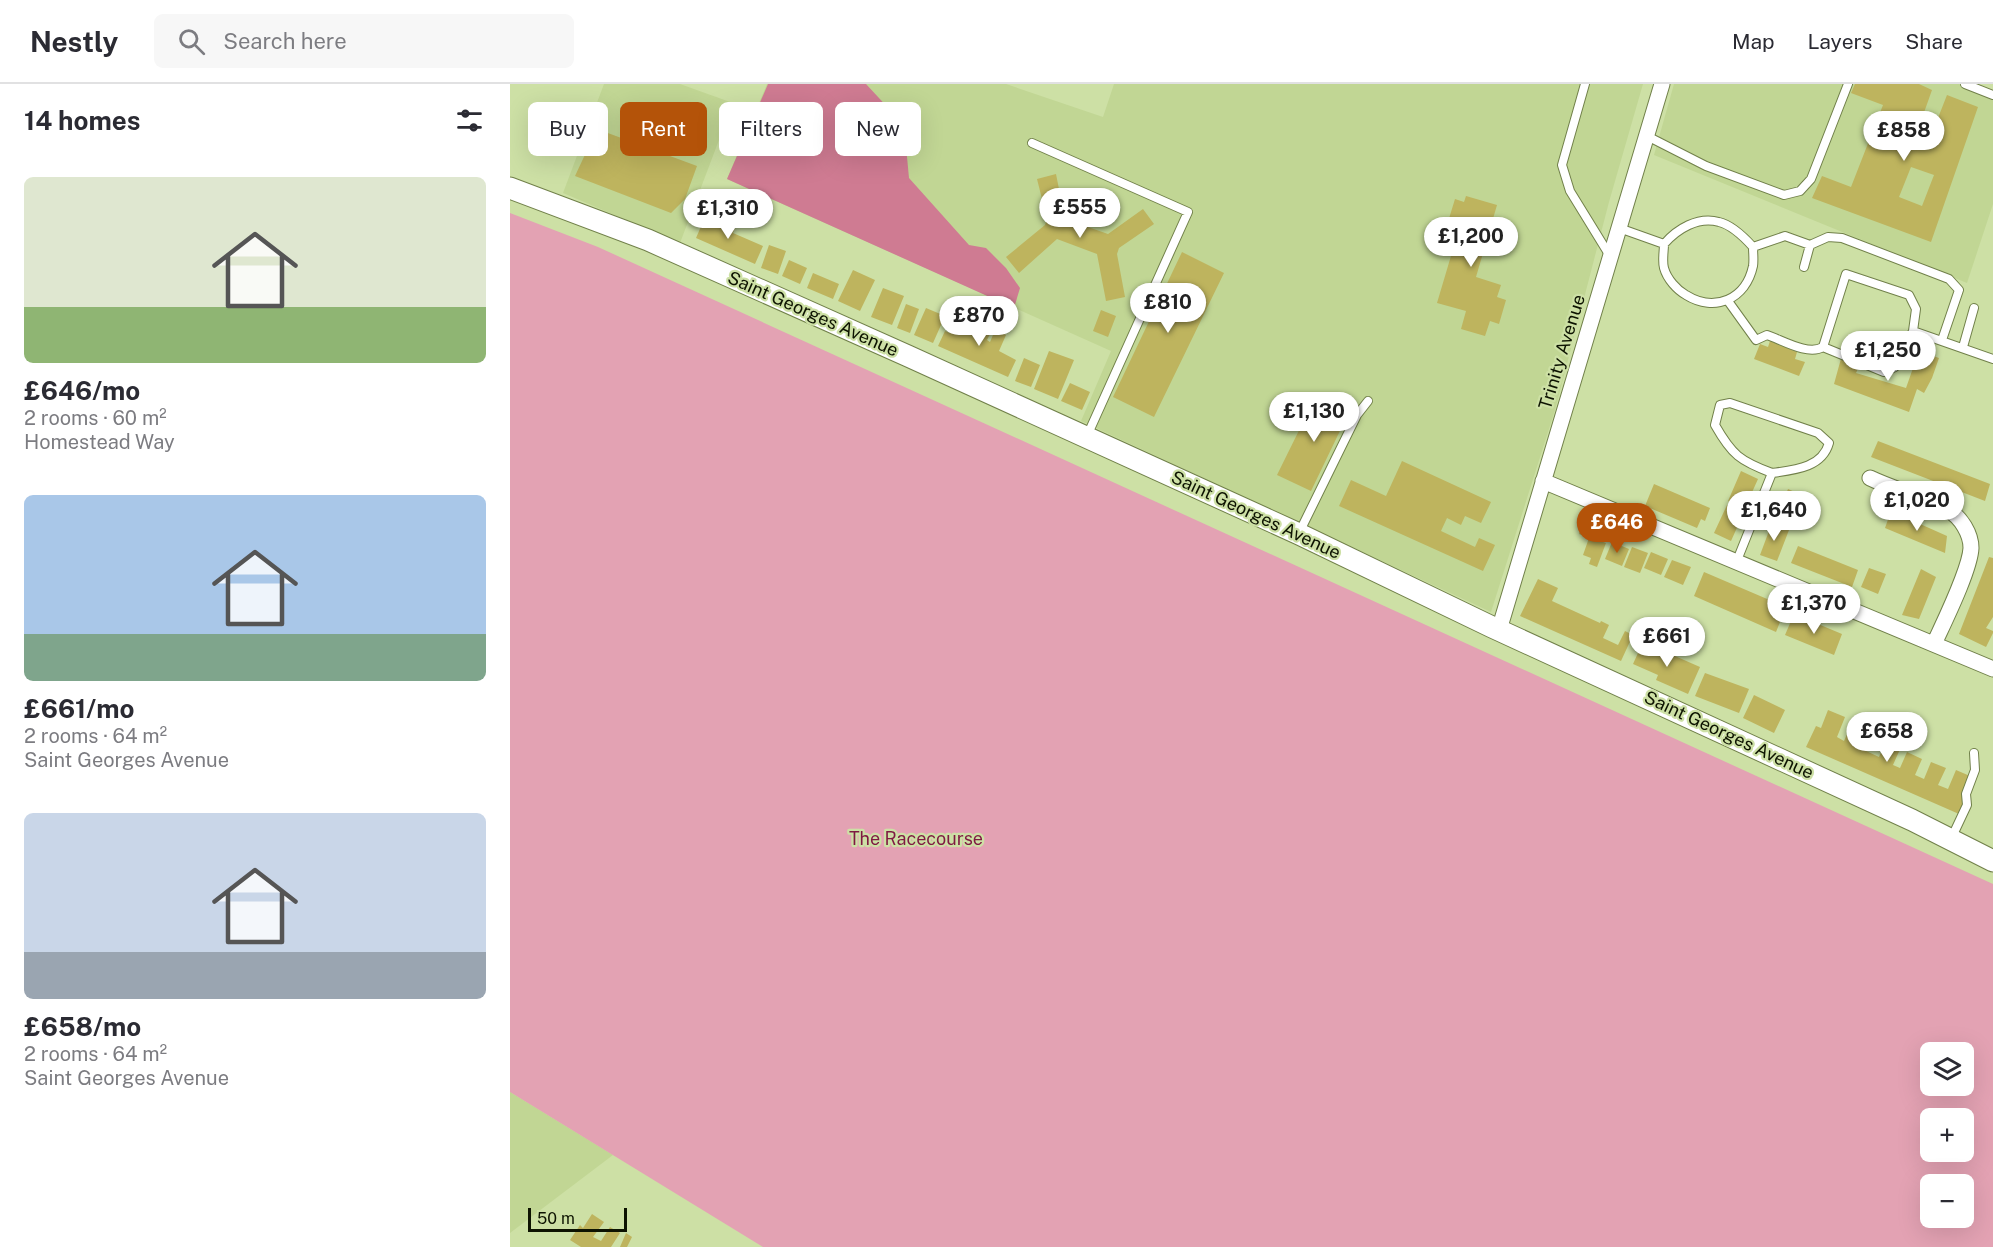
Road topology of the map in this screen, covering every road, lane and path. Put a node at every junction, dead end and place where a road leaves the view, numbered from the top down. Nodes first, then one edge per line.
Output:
1 (1585, 84) edge
2 (1662, 84) edge
3 (1848, 84) edge
4 (1965, 84) edge
5 (1993, 95) edge
6 (1647, 136) junction
7 (1032, 143) dead end
8 (510, 188) edge
9 (1619, 228) junction
10 (1664, 244) junction
11 (1810, 245) junction
12 (1753, 247) junction
13 (1611, 257) junction
14 (1804, 267) dead end
15 (1728, 301) junction
16 (1974, 308) dead end
17 (1913, 331) junction
18 (1942, 340) junction
19 (1823, 347) junction
20 (1963, 347) junction
21 (1993, 359) edge
22 (1368, 401) dead end
23 (1087, 438) junction
24 (1772, 473) junction
25 (1544, 481) junction
26 (1875, 484) dead end
27 (1299, 534) junction
28 (1737, 563) junction
29 (1499, 630) junction
30 (1934, 644) junction
31 (1993, 669) edge
32 (1974, 753) dead end
33 (1950, 840) junction
34 (1993, 861) edge

1 - 13 lane
2 - 6 street, Trinity Avenue
3 - 6 lane
4 - 5 lane
6 - 9 street, Trinity Avenue
7 - 23 lane
8 - 23 street, Saint Georges Avenue
9 - 10 lane
9 - 13 street, Trinity Avenue
10 - 12 lane
10 - 15 lane
11 - 12 lane
11 - 14 lane
11 - 18 lane
12 - 15 lane
13 - 25 street, Trinity Avenue
15 - 19 lane
16 - 20 lane
17 - 18 lane
17 - 19 lane
17 - 19 lane
18 - 20 lane
20 - 21 lane
22 - 27 lane
23 - 27 street, Saint Georges Avenue
24 - 24 lane
24 - 28 lane
25 - 28 street
25 - 29 street, Trinity Avenue
26 - 30 street
27 - 29 street, Saint Georges Avenue
28 - 30 street
29 - 33 street, Saint Georges Avenue
30 - 31 street
32 - 33 lane
33 - 34 street, Saint Georges Avenue

